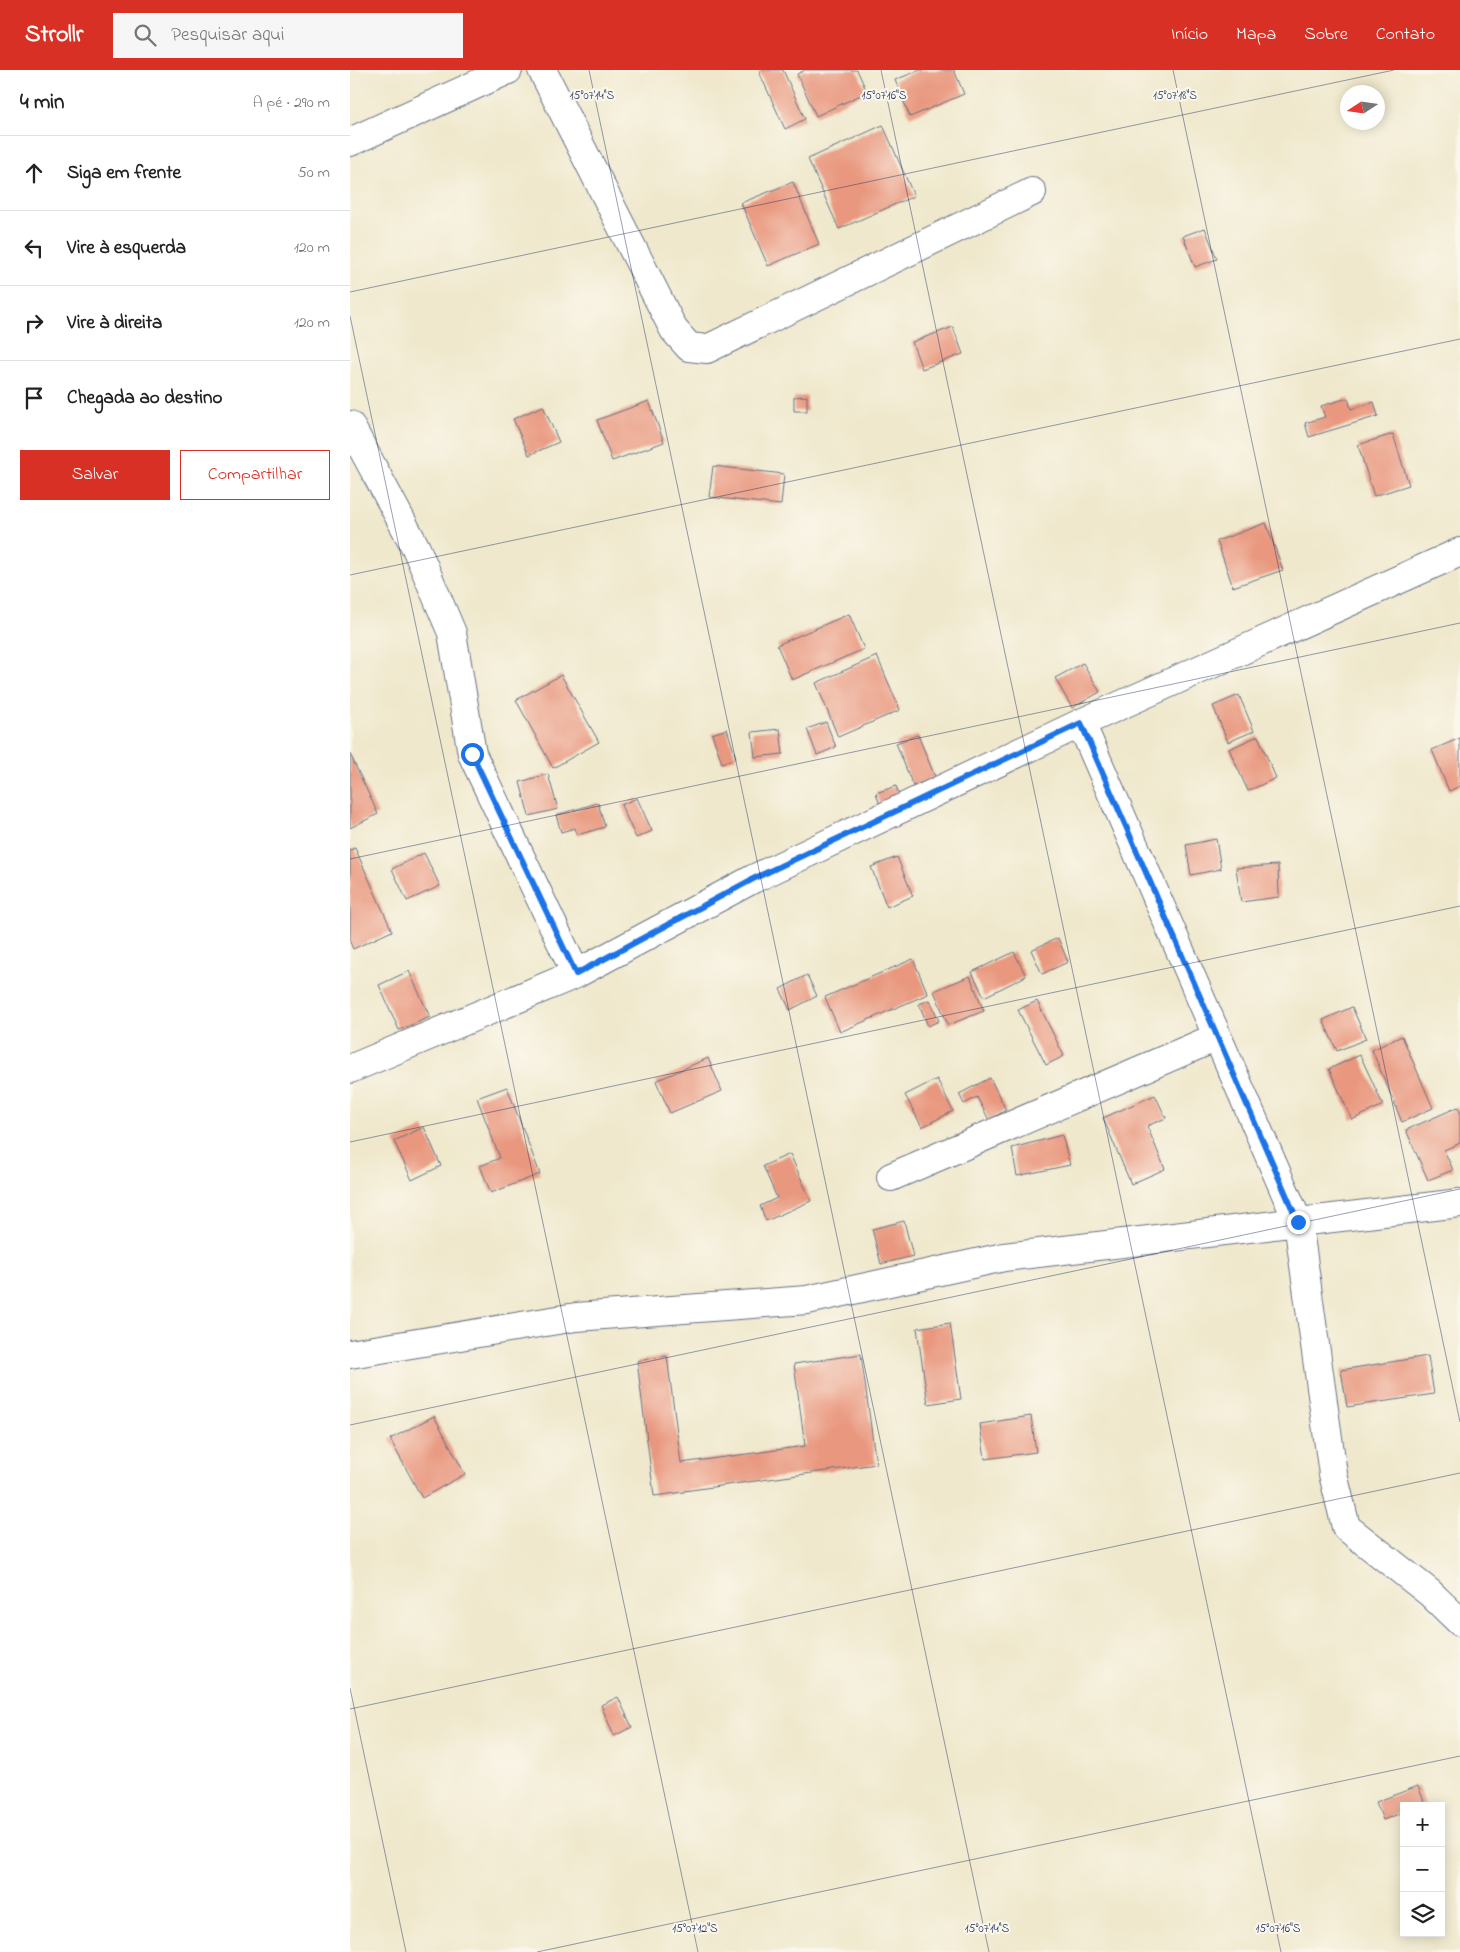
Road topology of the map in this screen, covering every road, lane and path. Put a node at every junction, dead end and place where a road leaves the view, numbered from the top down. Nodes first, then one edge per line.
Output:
1 (508, 70) edge
2 (542, 70) edge
3 (350, 142) edge
4 (1032, 192) dead end
5 (350, 425) edge
6 (1460, 552) edge
7 (1081, 723) junction
8 (576, 974) junction
9 (1217, 1037) junction
10 (350, 1068) edge
11 (891, 1177) dead end
12 (1460, 1203) edge
13 (1298, 1222) junction
14 (350, 1354) edge
15 (1460, 1622) edge

1 - 3 street
2 - 4 street
5 - 8 street
6 - 7 street
7 - 8 street
7 - 9 street
8 - 10 street
9 - 11 street
9 - 13 street
12 - 13 street
13 - 14 street
13 - 15 street

